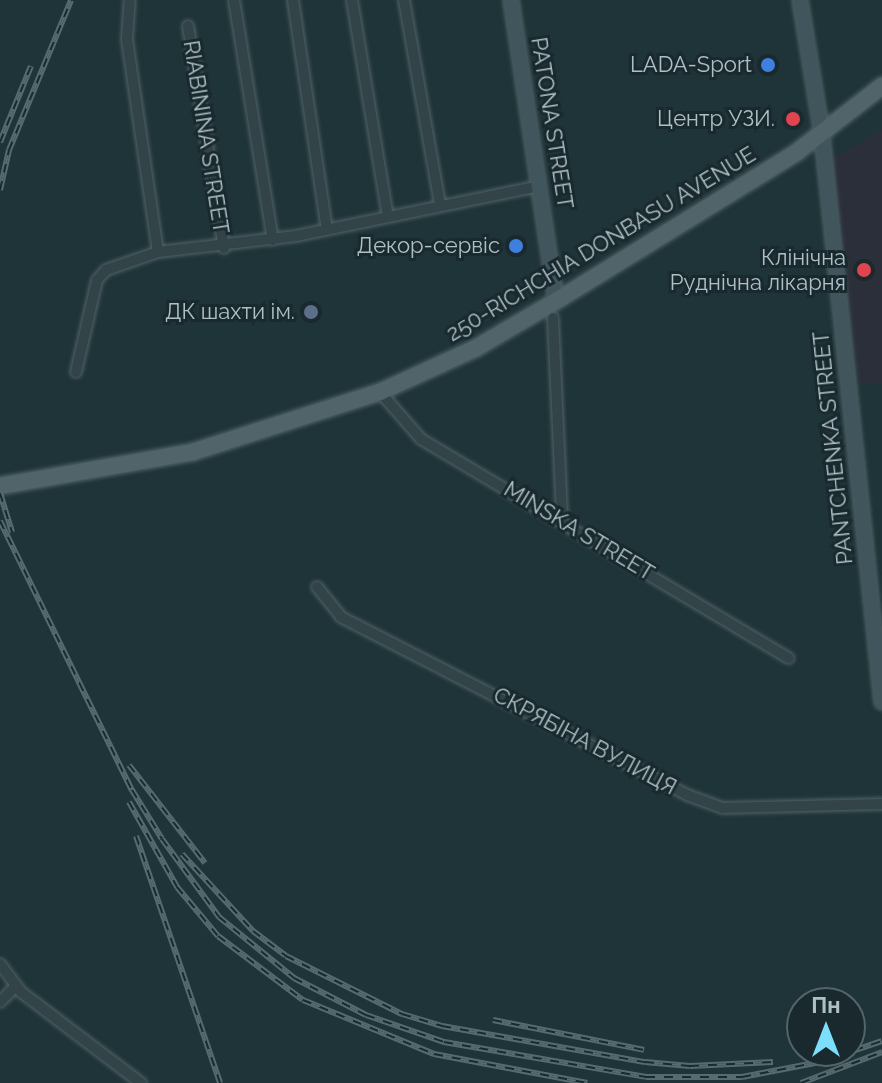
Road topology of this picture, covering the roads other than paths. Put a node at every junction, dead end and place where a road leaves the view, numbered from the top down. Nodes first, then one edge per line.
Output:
1 (130, 0) edge
2 (234, 0) edge
3 (293, 0) edge
4 (352, 0) edge
5 (404, 0) edge
6 (511, 0) edge
7 (800, 0) edge
8 (188, 26) dead end
9 (882, 86) edge
10 (822, 135) junction
11 (539, 186) junction
12 (440, 205) junction
13 (388, 217) junction
14 (327, 230) junction
15 (273, 240) junction
16 (224, 248) junction
17 (158, 252) junction
18 (556, 301) junction
19 (553, 318) dead end
20 (76, 372) dead end
21 (380, 392) junction
22 (0, 486) edge
23 (562, 519) junction
24 (317, 587) dead end
25 (876, 599) edge
26 (789, 658) dead end
27 (882, 702) edge
28 (882, 804) edge
29 (0, 964) edge
30 (15, 987) junction
31 (0, 1002) edge
32 (141, 1083) edge

1 - 17 street
2 - 15 street
3 - 14 street
4 - 13 street
5 - 12 street
6 - 11 street, PATONA STREET
7 - 10 street, PANTCHENKA STREET
8 - 16 street, RIABININA STREET
9 - 10 main road, 250-RICHCHIA DONBASU AVENUE
10 - 18 main road, 250-RICHCHIA DONBASU AVENUE
10 - 25 street, PANTCHENKA STREET
11 - 12 street
11 - 18 street, PATONA STREET
12 - 13 street
13 - 14 street
14 - 15 street
15 - 16 street
16 - 17 street
17 - 20 street
18 - 21 main road, 250-RICHCHIA DONBASU AVENUE
19 - 23 street
21 - 22 main road, 250-RICHCHIA DONBASU AVENUE
21 - 23 street, MINSKA STREET
23 - 26 street, MINSKA STREET
24 - 28 street, СКРЯБІНА ВУЛИЦЯ
25 - 27 street, PANTCHENKA STREET
29 - 30 street
30 - 31 street
30 - 32 street

